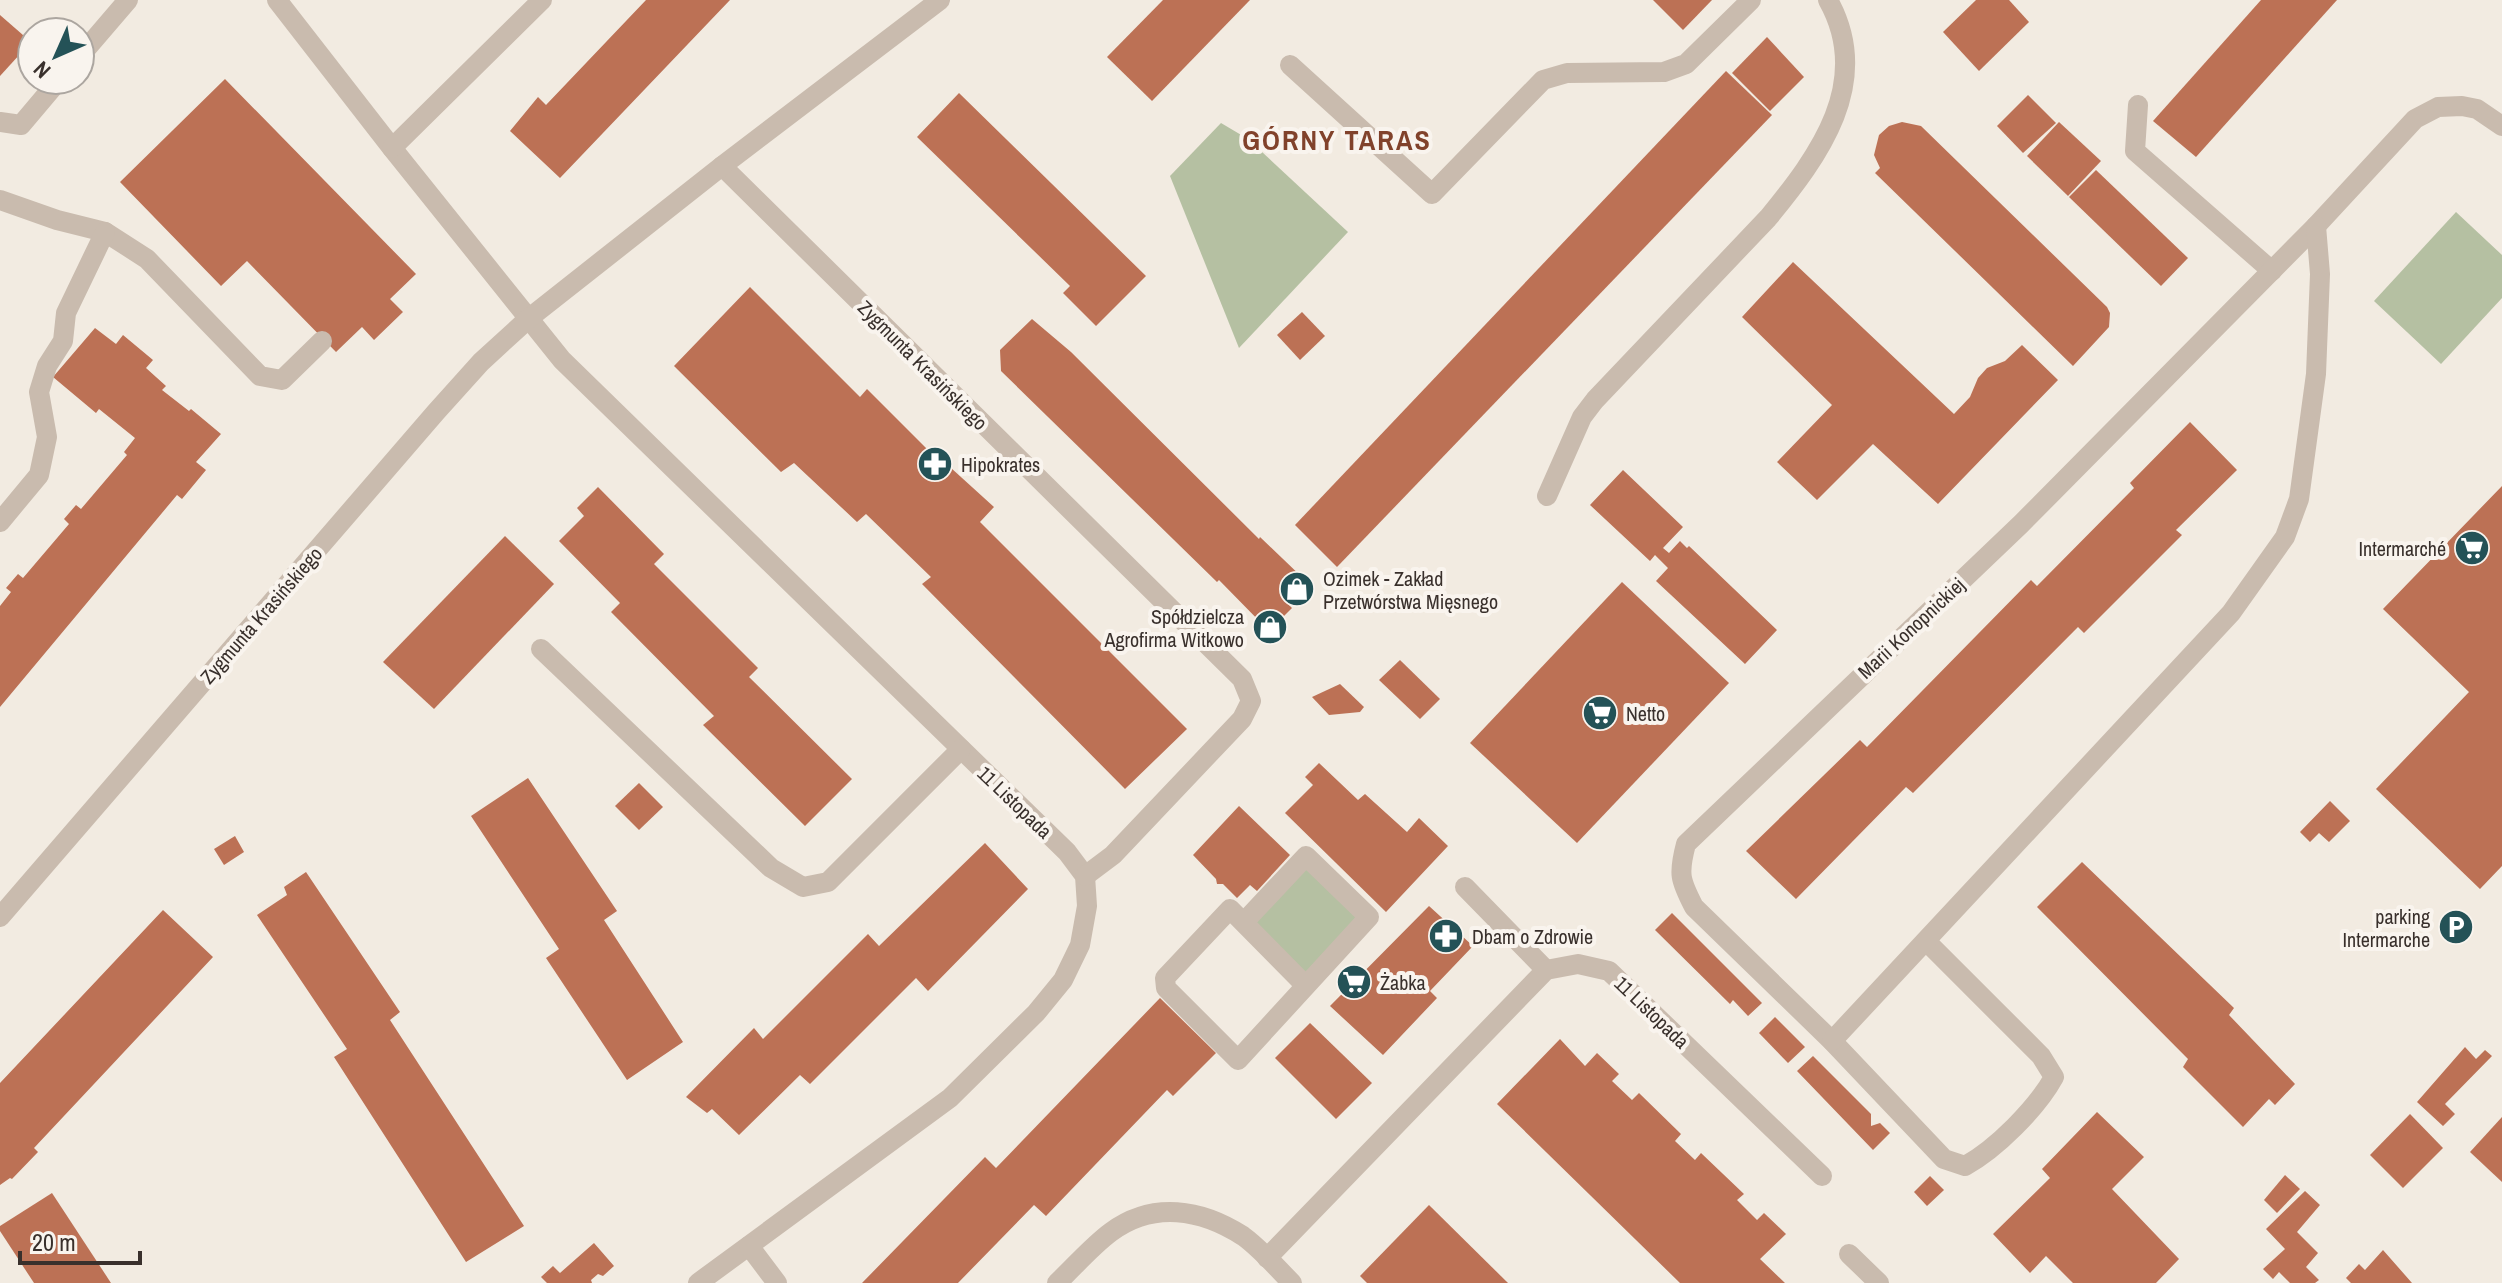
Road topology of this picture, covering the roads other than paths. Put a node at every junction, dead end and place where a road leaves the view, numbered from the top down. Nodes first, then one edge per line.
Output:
1 (128, 0) edge
2 (277, 0) edge
3 (542, 0) edge
4 (940, 0) edge
5 (1751, 0) edge
6 (1828, 0) edge
7 (96, 37) edge
8 (1290, 65) dead end
9 (45, 96) edge
10 (2138, 105) dead end
11 (0, 122) edge
12 (2502, 126) edge
13 (392, 148) junction
14 (722, 166) junction
15 (0, 200) edge
16 (2316, 226) junction
17 (105, 232) junction
18 (2272, 271) junction
19 (528, 319) junction
20 (322, 341) dead end
21 (1547, 496) dead end
22 (0, 522) edge
23 (541, 649) dead end
24 (961, 749) junction
25 (1085, 876) junction
26 (1465, 887) dead end
27 (0, 917) edge
28 (1244, 922) junction
29 (1926, 941) junction
30 (1546, 970) junction
31 (1306, 986) junction
32 (1832, 1041) junction
33 (1822, 1176) dead end
34 (749, 1246) junction
35 (1849, 1254) dead end
36 (1267, 1258) junction
37 (698, 1283) edge
38 (777, 1283) edge
39 (1057, 1283) edge
40 (1292, 1283) edge
41 (1879, 1283) edge

1 - 7 street
2 - 13 street
3 - 13 street
4 - 14 street, Zygmunta Krasińskiego
5 - 8 street
6 - 21 street
9 - 11 street
10 - 18 street
12 - 16 street, Marii Konopnickiej
13 - 19 street
14 - 19 street, Zygmunta Krasińskiego
14 - 25 street, Zygmunta Krasińskiego
15 - 17 street
16 - 18 street, Marii Konopnickiej
16 - 29 street
17 - 20 street
17 - 22 street
18 - 32 street, Marii Konopnickiej
19 - 24 street, 11 Listopada
19 - 27 street, Zygmunta Krasińskiego
23 - 24 street
24 - 25 street, 11 Listopada
25 - 34 street
26 - 30 street
28 - 31 street
28 - 31 street
28 - 31 street
29 - 32 street
29 - 32 street, Marii Konopnickiej
30 - 33 street, 11 Listopada
30 - 36 street
34 - 37 street
34 - 38 street
35 - 41 street
36 - 39 street
36 - 40 street

